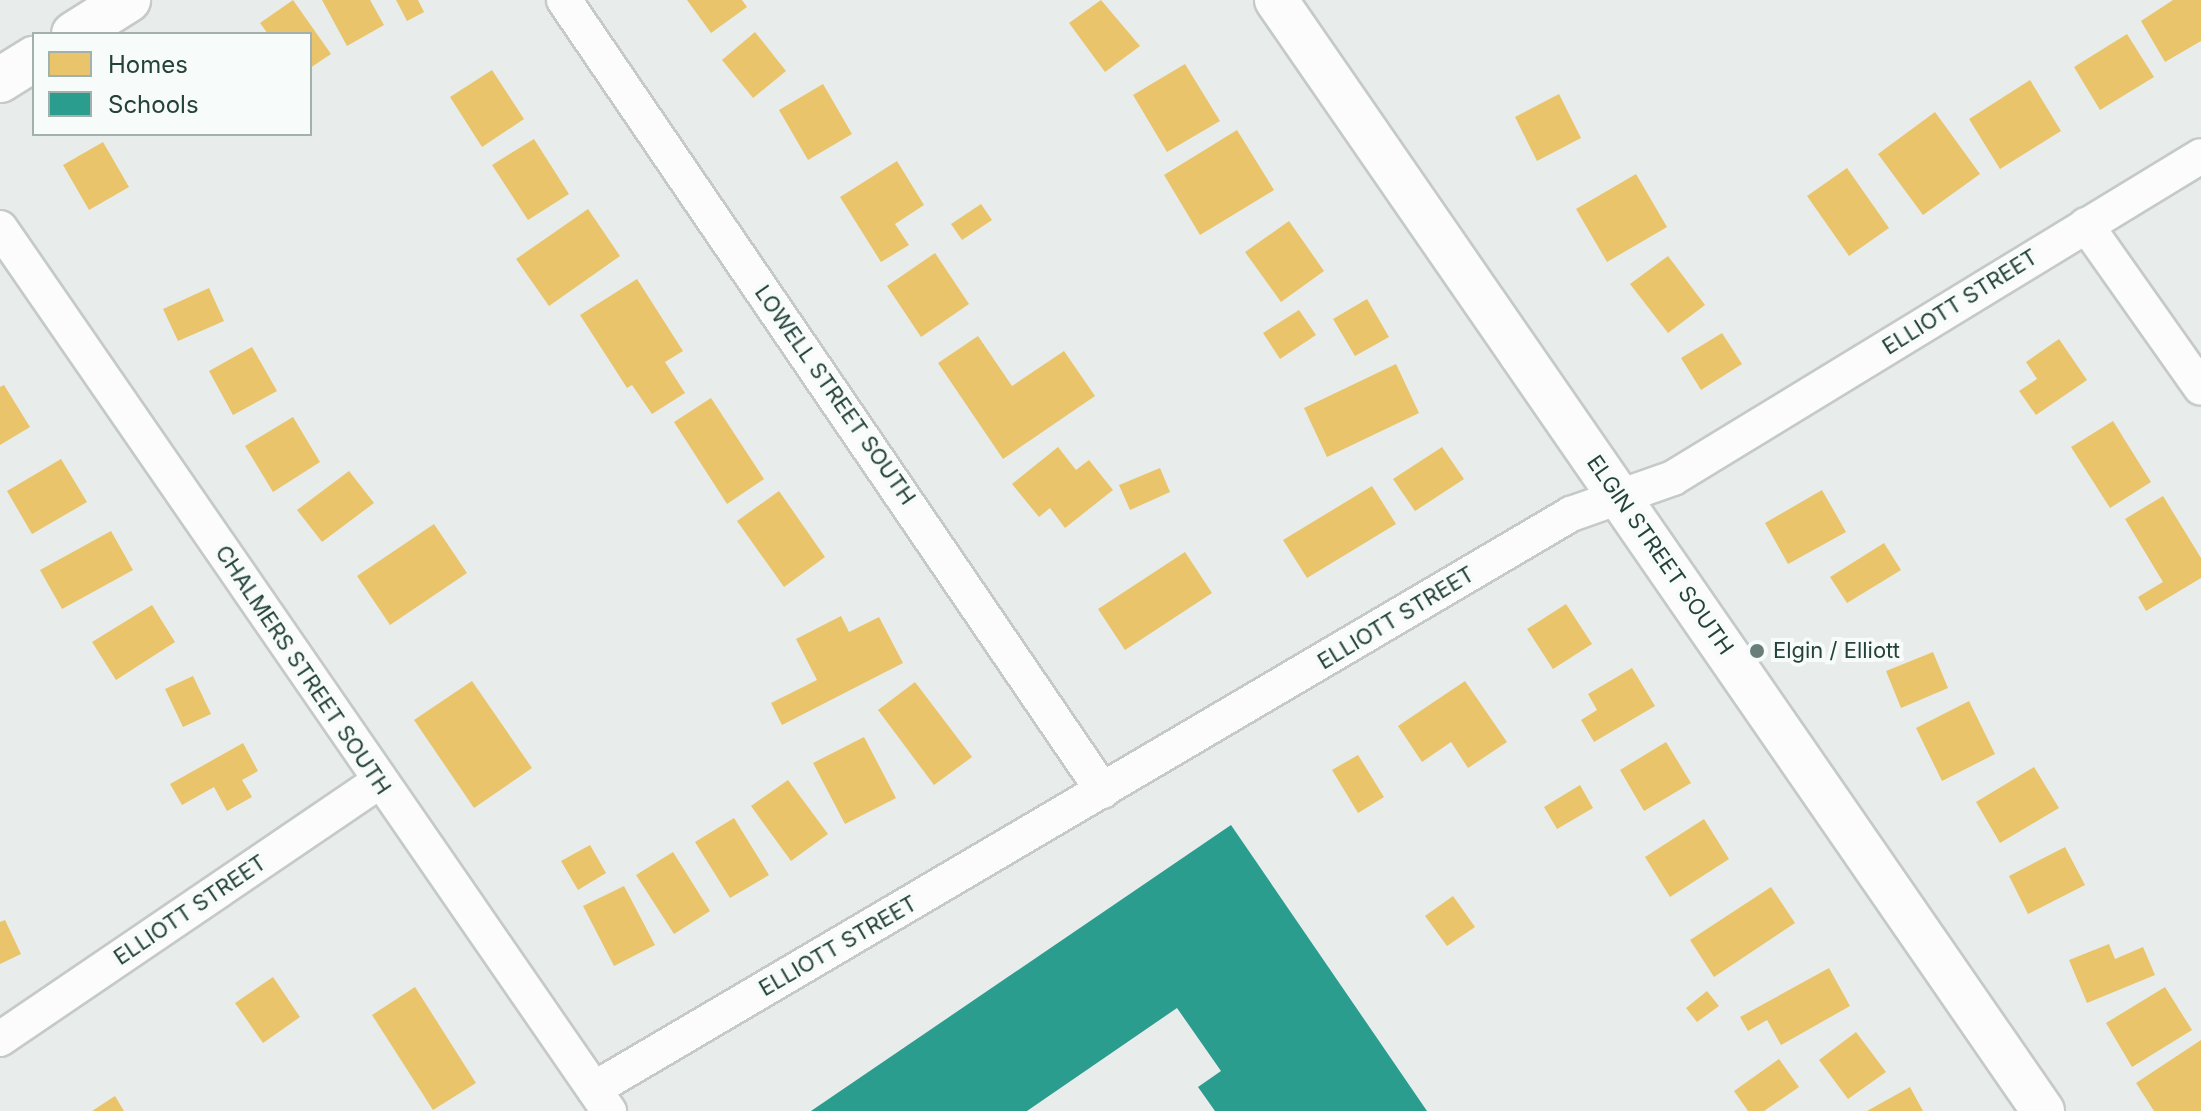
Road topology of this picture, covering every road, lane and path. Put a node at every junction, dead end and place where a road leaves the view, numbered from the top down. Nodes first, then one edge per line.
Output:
1 (128, 0) edge
2 (564, 0) edge
3 (1276, 0) edge
4 (77, 32) edge
5 (32, 60) edge
6 (0, 80) edge
7 (2201, 156) edge
8 (2086, 225) junction
9 (0, 228) edge
10 (2201, 388) edge
11 (1619, 497) junction
12 (379, 781) junction
13 (1103, 791) junction
14 (0, 1039) edge
15 (602, 1100) edge
16 (2043, 1111) edge

1 - 4 main road
2 - 13 street, LOWELL STREET SOUTH
3 - 11 street, ELGIN STREET SOUTH
5 - 6 main road
7 - 8 street, ELLIOTT STREET
8 - 10 street
8 - 11 street, ELLIOTT STREET
9 - 12 street, CHALMERS STREET SOUTH
11 - 13 street, ELLIOTT STREET
11 - 16 street, ELGIN STREET SOUTH
12 - 14 street, ELLIOTT STREET
12 - 15 street, CHALMERS STREET SOUTH
13 - 15 street, ELLIOTT STREET

